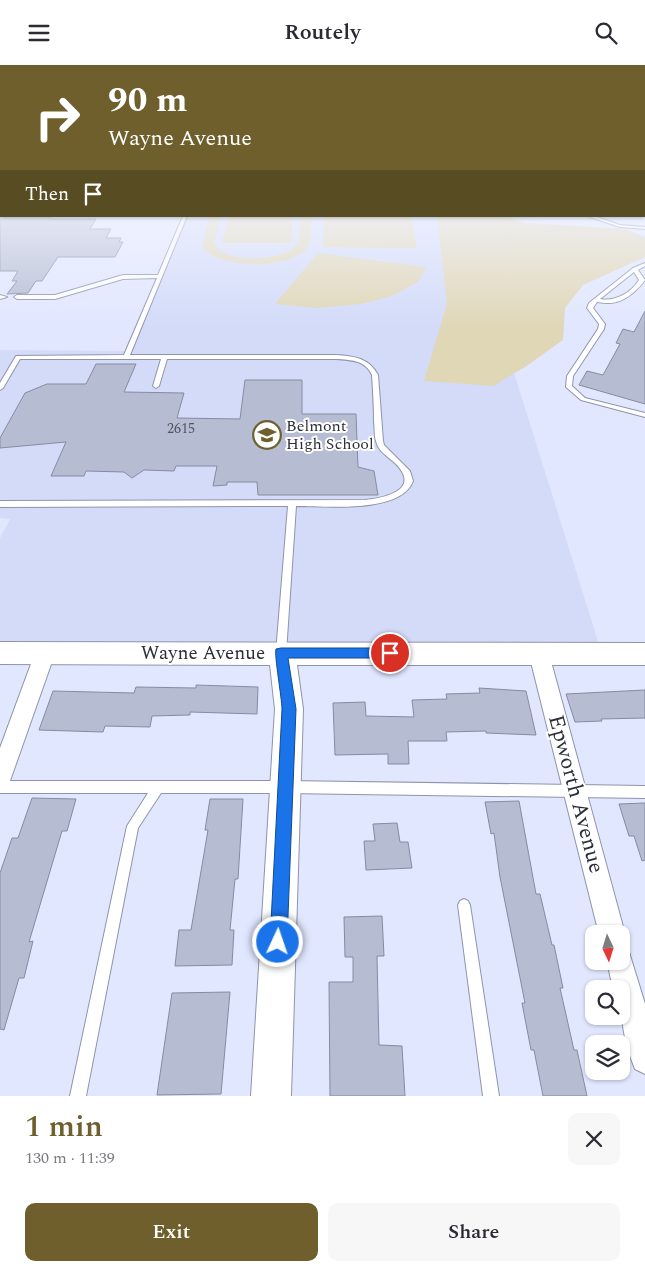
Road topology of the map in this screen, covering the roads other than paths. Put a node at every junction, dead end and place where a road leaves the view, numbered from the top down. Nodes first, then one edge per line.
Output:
1 (179, 231) edge
2 (645, 264) edge
3 (634, 269) junction
4 (160, 276) junction
5 (17, 297) dead end
6 (596, 300) junction
7 (126, 357) junction
8 (165, 357) junction
9 (156, 386) dead end
10 (0, 388) edge
11 (645, 415) edge
12 (292, 503) junction
13 (0, 504) edge
14 (0, 653) edge
15 (45, 653) junction
16 (281, 653) junction
17 (539, 654) junction
18 (645, 654) edge
19 (0, 777) edge
20 (0, 787) edge
21 (158, 787) junction
22 (285, 787) junction
23 (576, 792) junction
24 (645, 792) edge
25 (464, 905) dead end
26 (610, 925) edge
27 (623, 970) edge
28 (640, 1023) edge
29 (645, 1059) edge
30 (78, 1096) edge
31 (271, 1096) edge
32 (491, 1096) edge

1 - 4 lane
2 - 3 lane
3 - 6 lane
3 - 6 lane
4 - 5 lane
4 - 7 lane
6 - 11 lane
7 - 8 lane
7 - 10 lane
8 - 9 lane
8 - 12 lane
12 - 13 lane
12 - 16 lane
14 - 15 main road, Wayne Avenue
15 - 16 main road, Wayne Avenue
15 - 19 street
16 - 17 main road, Wayne Avenue
16 - 22 main road
17 - 18 main road, Wayne Avenue
17 - 23 street, Epworth Avenue
20 - 21 lane
21 - 22 lane
21 - 30 lane
22 - 23 lane
22 - 31 main road
23 - 24 lane
23 - 26 street, Epworth Avenue
25 - 32 lane
27 - 28 street
28 - 29 street

